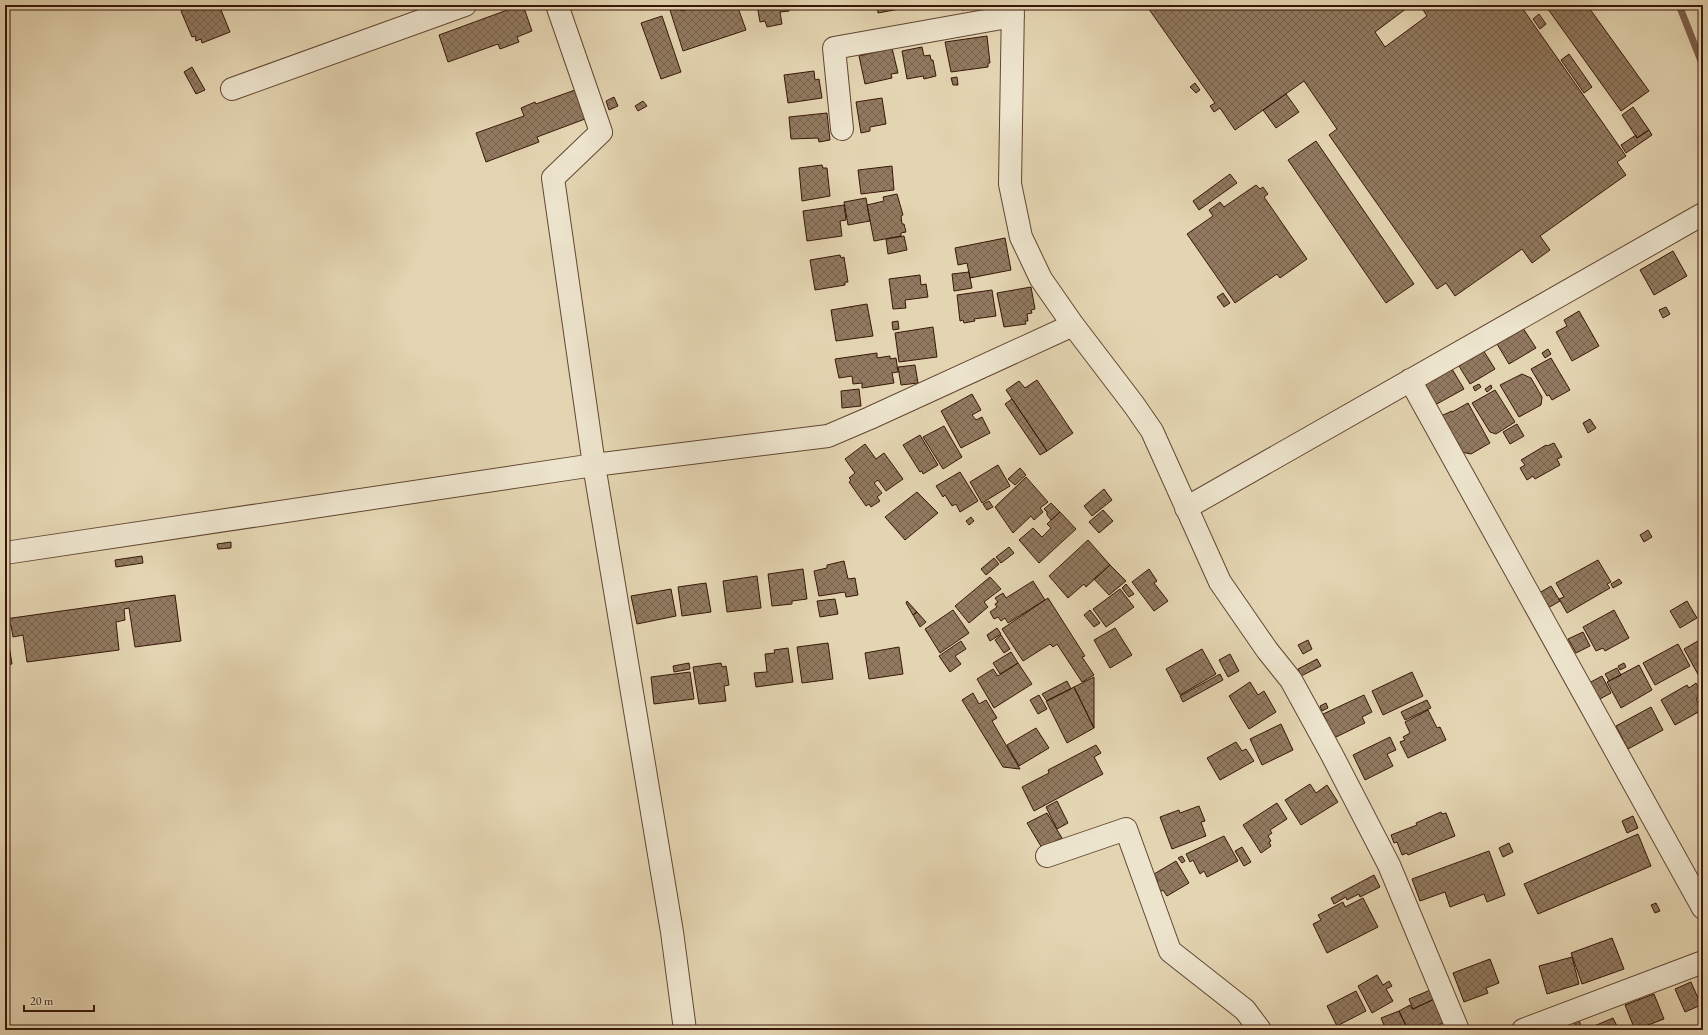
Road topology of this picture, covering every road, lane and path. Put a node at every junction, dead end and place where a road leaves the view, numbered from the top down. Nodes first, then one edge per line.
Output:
1 (465, 5) edge
2 (557, 5) edge
3 (1013, 11) edge
4 (232, 89) dead end
5 (842, 129) dead end
6 (1703, 214) edge
7 (1073, 325) junction
8 (1410, 380) junction
9 (594, 465) junction
10 (1186, 508) junction
11 (5, 553) edge
12 (1047, 856) dead end
13 (1703, 908) edge
14 (1703, 962) edge
15 (685, 1030) edge
16 (1260, 1030) edge
17 (1458, 1030) edge
18 (1522, 1030) edge

1 - 4 street
2 - 9 street
3 - 5 street
3 - 7 street
6 - 8 street
7 - 9 street
7 - 10 street
8 - 10 street
8 - 13 street
9 - 11 street
9 - 15 street
10 - 17 street
12 - 16 street
14 - 18 street

